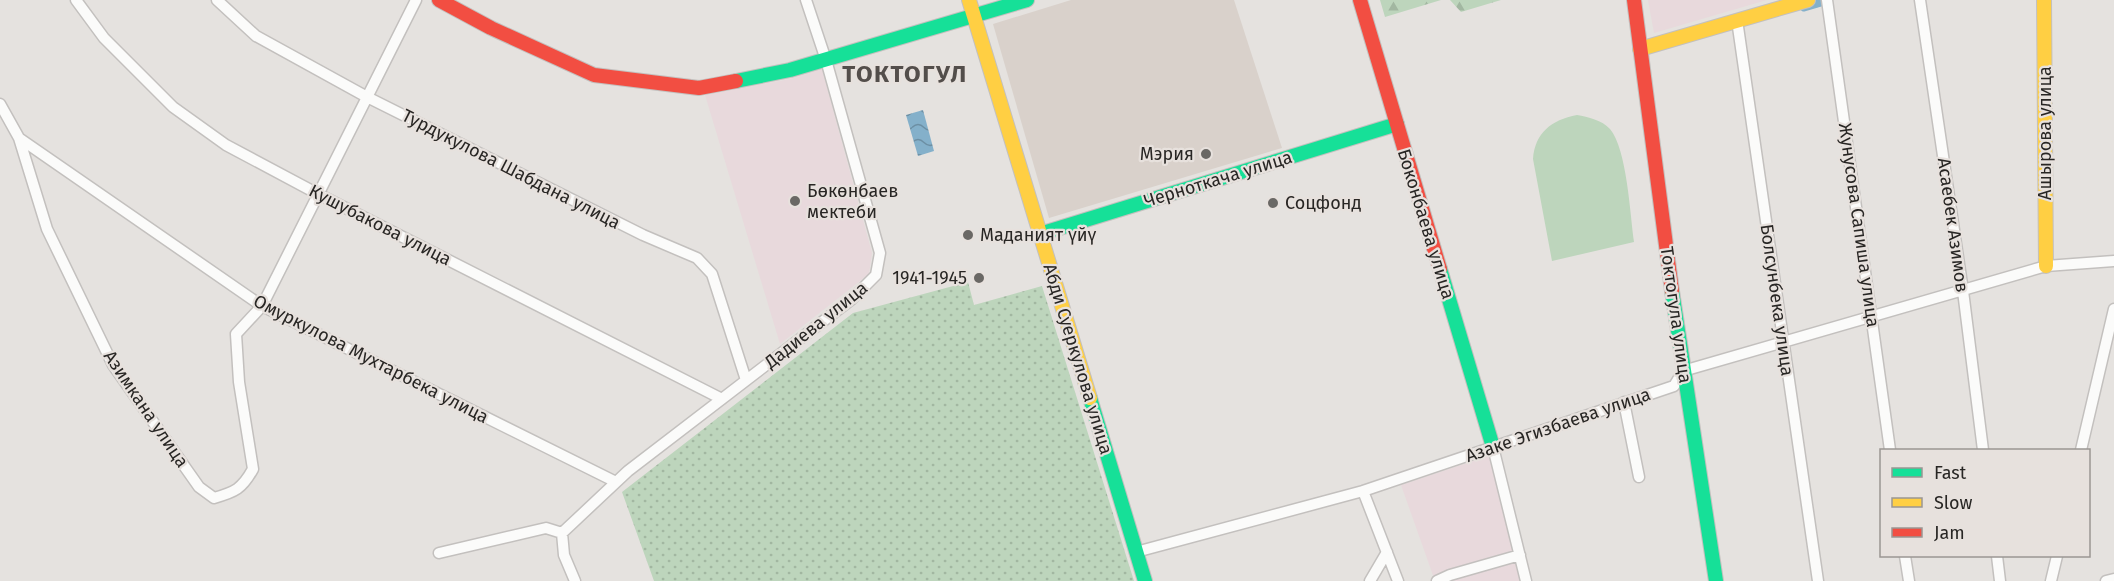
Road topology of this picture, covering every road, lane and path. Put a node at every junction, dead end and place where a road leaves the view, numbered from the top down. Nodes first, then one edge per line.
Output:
1 (76, 0) edge
2 (217, 0) edge
3 (416, 0) edge
4 (439, 0) edge
5 (806, 0) edge
6 (969, 0) edge
7 (1027, 0) edge
8 (1360, 0) edge
9 (1634, 0) edge
10 (1808, 0) edge
11 (1827, 0) edge
12 (1920, 0) edge
13 (2044, 0) edge
14 (974, 16) junction
15 (1737, 20) junction
16 (1640, 49) junction
17 (825, 60) junction
18 (367, 97) junction
19 (0, 104) edge
20 (1397, 124) junction
21 (19, 138) junction
22 (318, 194) junction
23 (1040, 234) junction
24 (2114, 261) edge
25 (2046, 266) junction
26 (1963, 291) junction
27 (261, 306) junction
28 (2114, 309) edge
29 (1872, 317) junction
30 (1782, 343) junction
31 (1683, 372) junction
32 (746, 380) junction
33 (722, 399) junction
34 (1624, 402) junction
35 (1493, 447) junction
36 (1890, 449) edge
37 (1983, 449) edge
38 (2081, 449) edge
39 (1639, 477) dead end
40 (616, 482) junction
41 (1363, 491) junction
42 (562, 533) junction
43 (1136, 552) junction
44 (1387, 552) junction
45 (438, 554) dead end
46 (1520, 555) junction
47 (1905, 557) edge
48 (1997, 557) edge
49 (2057, 557) edge
50 (2114, 579) edge
51 (575, 581) edge
52 (1145, 581) edge
53 (1370, 581) edge
54 (1398, 581) edge
55 (1437, 581) edge
56 (1526, 581) edge
57 (1716, 581) edge
58 (1818, 581) edge
59 (1909, 581) edge
60 (2000, 581) edge
61 (2051, 581) edge
62 (2106, 581) edge

1 - 22 street, Кушубакова улица
2 - 18 street, Турдукулова Шабдана улица
3 - 18 street
4 - 17 street
5 - 17 street, Дадиева улица
6 - 14 street, Абди Суеркулова улица
7 - 14 street
8 - 20 street, Боконбаева улица
9 - 16 street, Токтогула улица
10 - 15 street
11 - 29 street, Жунусова Сапиша улица
12 - 26 street, Асаебек Азимов
13 - 25 street, Ашырова улица
14 - 17 street
14 - 23 street, Абди Суеркулова улица
15 - 16 street
15 - 30 street, Болсунбека улица
16 - 31 street, Токтогула улица
17 - 32 street, Дадиева улица
18 - 22 street
18 - 32 street, Турдукулова Шабдана улица
19 - 21 street, Омуркулова Мухтарбека улица
20 - 23 street, Черноткача улица
20 - 35 street, Боконбаева улица
21 - 27 street, Омуркулова Мухтарбека улица
21 - 27 street, Азимкана улица
22 - 27 street
22 - 33 street, Кушубакова улица
23 - 43 street, Абди Суеркулова улица
24 - 25 street, Азаке Эгизбаева улица
25 - 26 street, Азаке Эгизбаева улица
26 - 29 street, Азаке Эгизбаева улица
26 - 37 street, Асаебек Азимов
27 - 40 street, Омуркулова Мухтарбека улица
28 - 38 street
29 - 30 street, Азаке Эгизбаева улица
29 - 36 street, Жунусова Сапиша улица
30 - 31 street, Азаке Эгизбаева улица
30 - 58 street, Болсунбека улица
31 - 34 street, Азаке Эгизбаева улица
31 - 57 street, Токтогула улица
32 - 33 street, Дадиева улица
33 - 40 street, Дадиева улица
34 - 35 street, Азаке Эгизбаева улица
34 - 39 street
35 - 41 street, Азаке Эгизбаева улица
35 - 46 street
40 - 42 street, Дадиева улица
41 - 43 street, Азаке Эгизбаева улица
41 - 44 street
42 - 45 street
42 - 51 street
43 - 52 street, Абди Суеркулова улица
44 - 53 street
44 - 54 street
46 - 55 street
46 - 56 street
47 - 59 street
48 - 60 street
49 - 61 street
50 - 62 street

